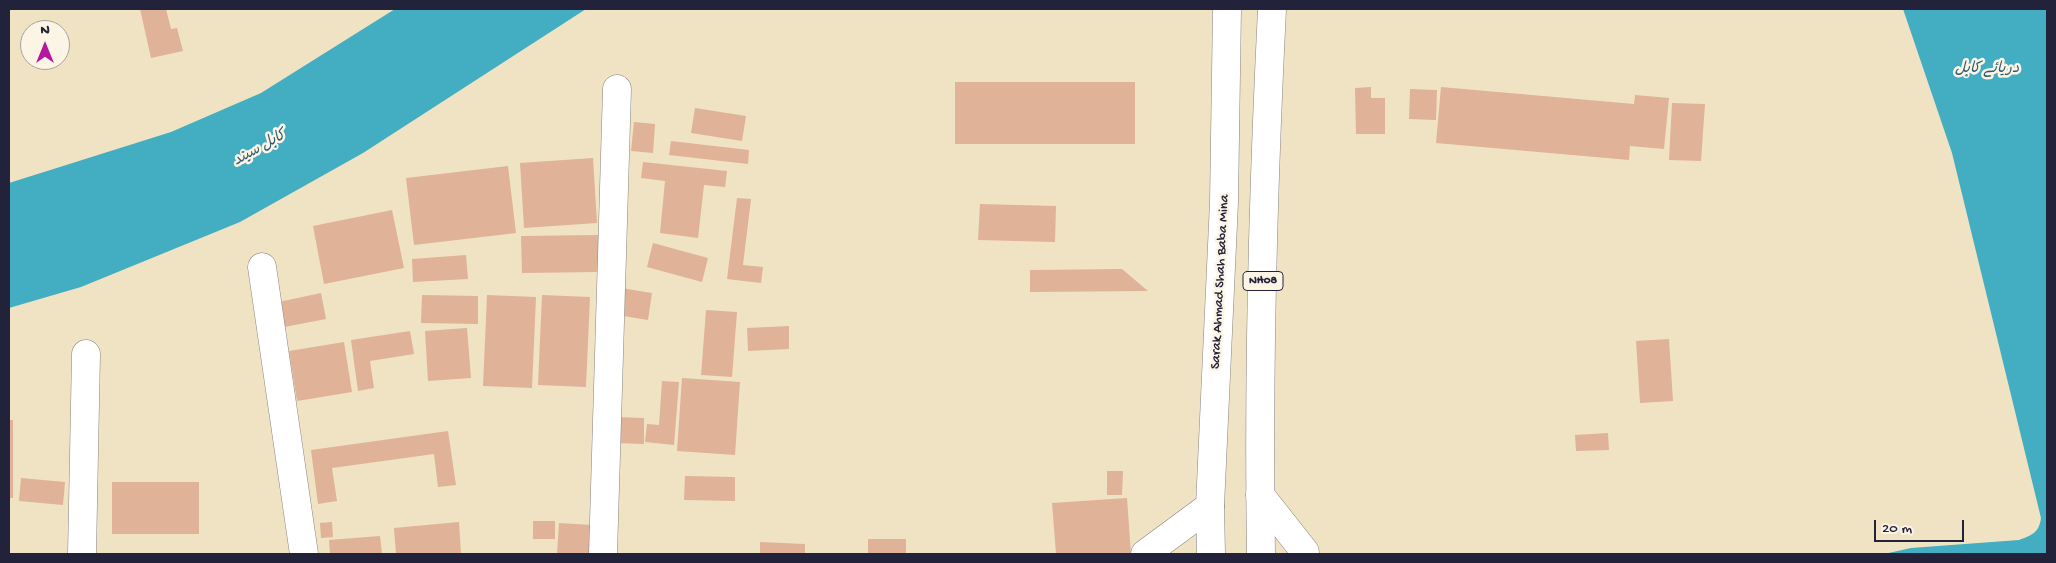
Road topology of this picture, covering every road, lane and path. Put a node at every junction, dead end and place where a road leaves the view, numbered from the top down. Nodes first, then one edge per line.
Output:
1 (1227, 9) edge
2 (1272, 9) edge
3 (617, 89) dead end
4 (262, 267) dead end
5 (86, 354) dead end
6 (1260, 495) junction
7 (1210, 506) junction
8 (82, 554) edge
9 (304, 554) edge
10 (602, 554) edge
11 (1145, 554) edge
12 (1211, 554) edge
13 (1261, 554) edge
14 (1305, 554) edge

1 - 7 main road, Sarak Ahmad Shah Baba Mina
2 - 6 main road, NH08
3 - 10 main road
4 - 9 main road
5 - 8 main road
6 - 13 main road, NH08
6 - 14 main road
7 - 11 main road
7 - 12 main road, Sarak Ahmad Shah Baba Mina

